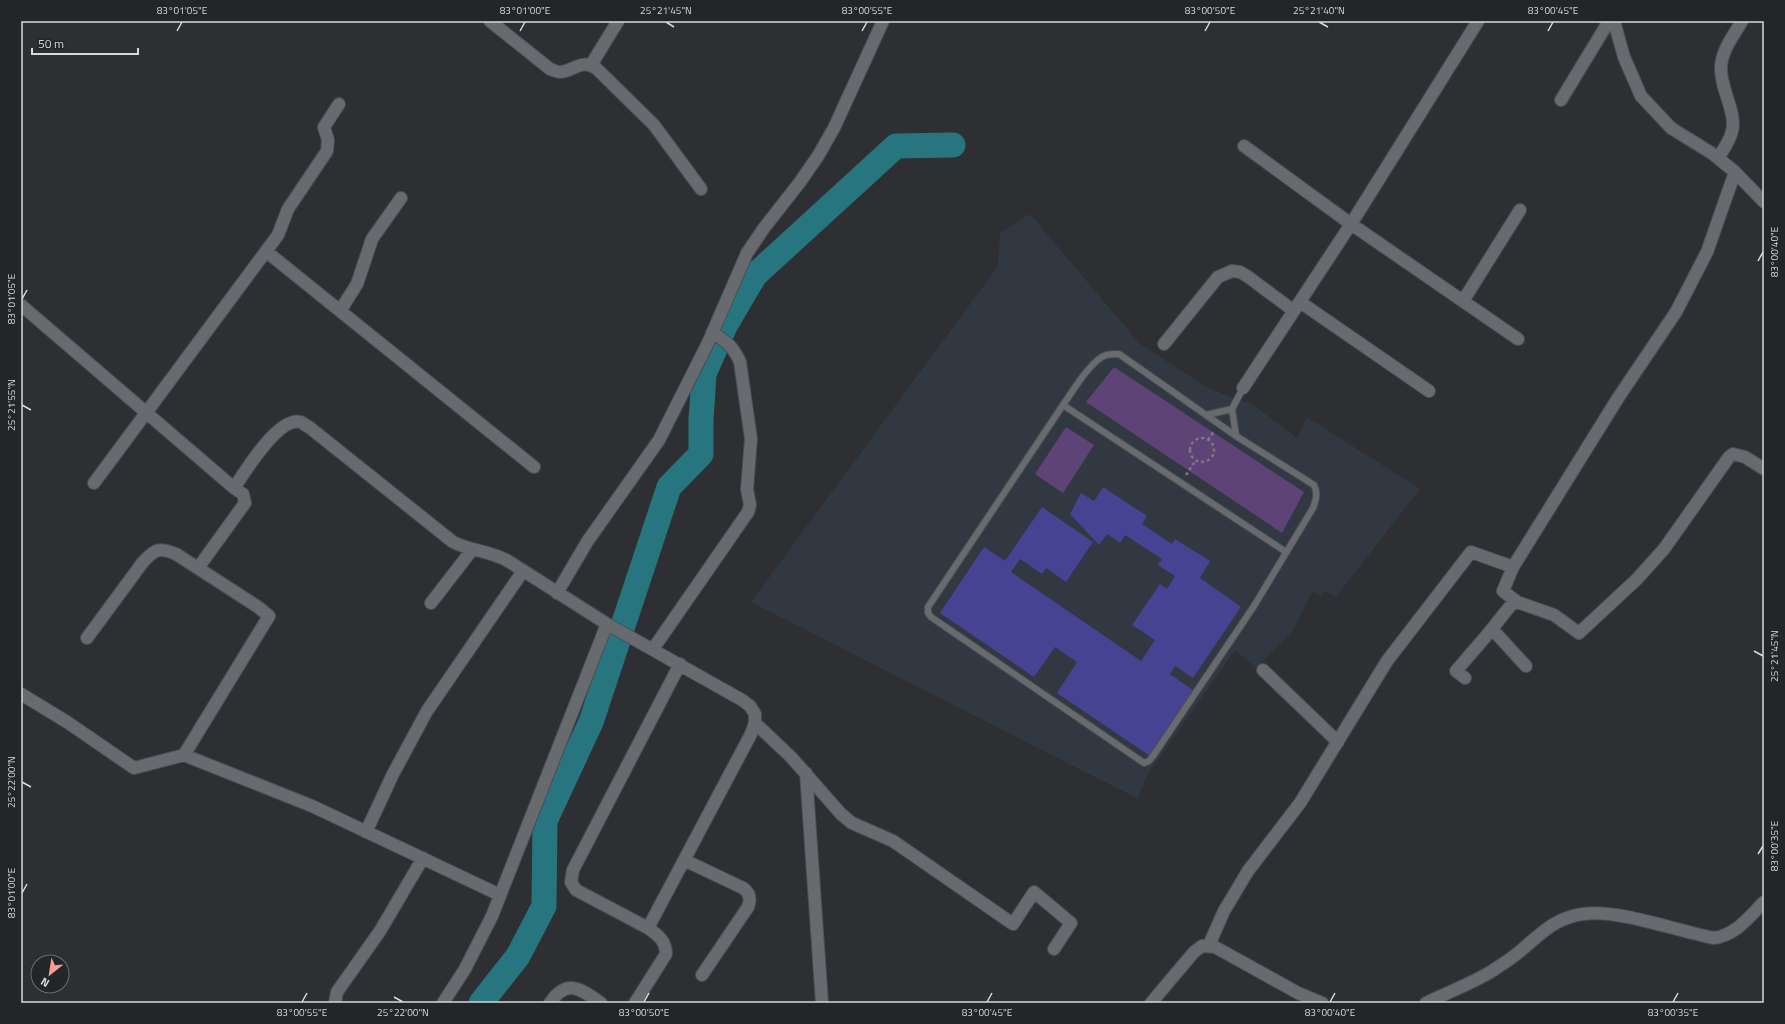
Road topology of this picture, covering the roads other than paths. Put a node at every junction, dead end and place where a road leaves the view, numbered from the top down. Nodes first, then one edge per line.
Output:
1 (490, 21) edge
2 (618, 21) edge
3 (882, 21) edge
4 (1478, 21) edge
5 (1609, 21) edge
6 (1614, 21) edge
7 (1742, 21) edge
8 (591, 64) junction
9 (1560, 100) dead end
10 (339, 104) dead end
11 (1244, 146) dead end
12 (1718, 158) junction
13 (1735, 172) junction
14 (701, 189) dead end
15 (401, 198) dead end
16 (1764, 202) edge
17 (1520, 210) dead end
18 (1351, 224) junction
19 (267, 252) junction
20 (1463, 301) junction
21 (21, 305) edge
22 (1297, 306) junction
23 (340, 311) junction
24 (718, 337) junction
25 (1518, 339) dead end
26 (1164, 344) dead end
27 (1243, 388) joint
28 (1429, 392) dead end
29 (1063, 406) junction
30 (1232, 410) junction
31 (146, 413) junction
32 (1206, 415) junction
33 (1236, 436) junction
34 (534, 467) dead end
35 (1764, 469) edge
36 (94, 483) dead end
37 (234, 488) junction
38 (472, 550) junction
39 (1286, 552) junction
40 (1513, 567) junction
41 (198, 568) junction
42 (523, 571) junction
43 (557, 593) junction
44 (1515, 600) junction
45 (431, 603) dead end
46 (609, 625) junction
47 (1492, 629) junction
48 (87, 638) dead end
49 (653, 649) junction
50 (680, 664) junction
51 (1526, 666) dead end
52 (1263, 670) dead end
53 (1465, 678) dead end
54 (21, 694) edge
55 (755, 723) junction
56 (1338, 742) junction
57 (184, 755) junction
58 (806, 773) junction
59 (366, 832) junction
60 (423, 858) junction
61 (684, 860) junction
62 (500, 895) junction
63 (1764, 902) edge
64 (648, 928) junction
65 (1209, 946) junction
66 (1054, 949) dead end
67 (702, 975) dead end
68 (335, 1003) edge
69 (443, 1003) edge
70 (550, 1003) edge
71 (601, 1003) edge
72 (635, 1003) edge
73 (822, 1003) edge
74 (1151, 1003) edge
75 (1322, 1003) edge
76 (1426, 1003) edge

1 - 8 street
2 - 8 street
3 - 24 street
4 - 18 street
5 - 9 street
6 - 12 street
7 - 12 street
8 - 14 street
10 - 19 street
11 - 18 street
12 - 13 street
13 - 16 street
13 - 40 street
15 - 23 street
17 - 20 street
18 - 20 street
18 - 22 street
19 - 23 street
19 - 31 street
20 - 25 street
21 - 31 street
22 - 26 street
22 - 27 street
22 - 28 street
23 - 34 street
24 - 43 street
24 - 49 street
27 - 30 lane
29 - 32 lane
29 - 39 lane
29 - 39 lane
30 - 32 lane
30 - 33 lane
31 - 36 street
31 - 37 street
32 - 33 lane
33 - 39 lane
35 - 44 street
37 - 38 street
37 - 41 street
38 - 42 street
38 - 45 street
40 - 44 street
40 - 56 street
41 - 48 street
41 - 57 street
42 - 43 street
42 - 59 street
43 - 46 street
44 - 47 street
46 - 49 street
46 - 62 street
47 - 51 street
47 - 53 street
49 - 50 street
50 - 55 street
50 - 64 street
52 - 56 street
54 - 57 street
55 - 58 street
55 - 61 street
56 - 65 street
57 - 59 street
58 - 66 street
58 - 73 street
59 - 60 street
60 - 62 street
60 - 68 street
61 - 64 street
61 - 67 street
62 - 69 street
63 - 76 street
64 - 72 street
65 - 74 street
65 - 75 street
70 - 71 street

